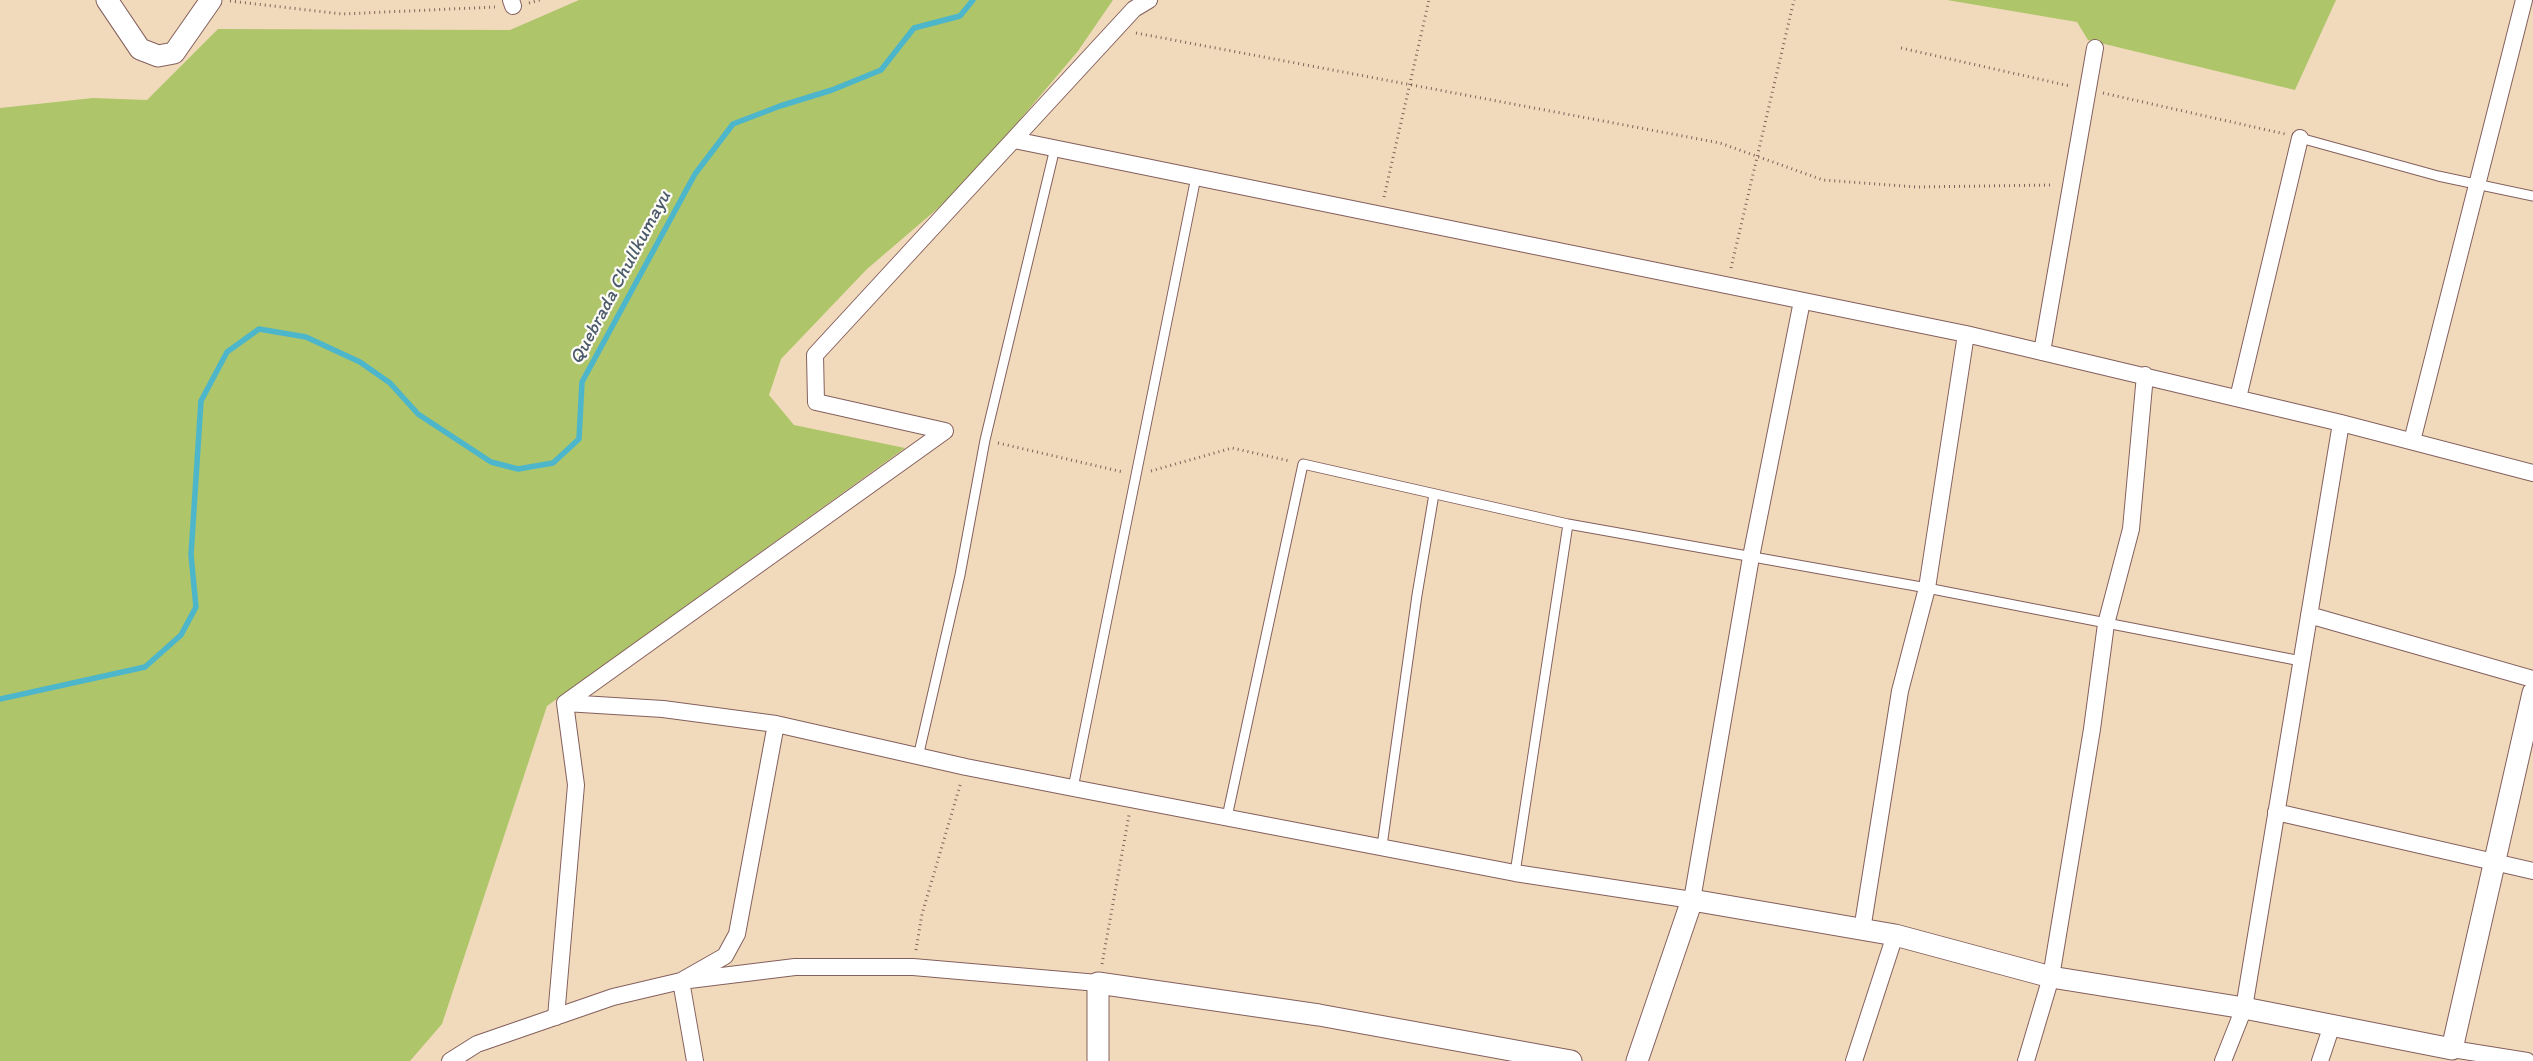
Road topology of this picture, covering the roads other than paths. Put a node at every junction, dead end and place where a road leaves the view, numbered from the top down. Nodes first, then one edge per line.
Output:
1 (107, 0) edge
2 (211, 0) edge
3 (1149, 0) edge
4 (2524, 0) edge
5 (2095, 48) dead end
6 (2300, 138) joint
7 (1014, 140) junction
8 (1055, 148) junction
9 (1196, 177) junction
10 (2476, 184) junction
11 (2533, 196) edge
12 (1802, 301) junction
13 (1966, 334) junction
14 (2042, 352) junction
15 (2145, 375) junction
16 (2238, 398) junction
17 (2341, 422) junction
18 (2412, 441) junction
19 (2533, 473) edge
20 (1434, 494) junction
21 (1568, 524) junction
22 (1751, 557) junction
23 (1927, 588) junction
24 (2309, 615) junction
25 (2106, 624) junction
26 (2301, 661) junction
27 (2533, 679) edge
28 (2533, 693) edge
29 (565, 702) junction
30 (776, 724) junction
31 (918, 757) junction
32 (1073, 788) junction
33 (2276, 812) junction
34 (1227, 817) junction
35 (1382, 846) junction
36 (2495, 862) junction
37 (2533, 870) edge
38 (1515, 872) junction
39 (1692, 900) junction
40 (1862, 930) junction
41 (1895, 936) junction
42 (2052, 977) junction
43 (681, 981) junction
44 (1098, 983) junction
45 (2244, 1008) junction
46 (556, 1017) junction
47 (2332, 1025) junction
48 (2452, 1049) junction
49 (2505, 1059) edge
50 (450, 1061) edge
51 (695, 1061) edge
52 (1098, 1061) edge
53 (1571, 1061) edge
54 (1637, 1061) edge
55 (1854, 1061) edge
56 (2026, 1061) edge
57 (2223, 1061) edge
58 (2320, 1061) edge
59 (2527, 1061) edge

1 - 2 street
3 - 7 street
4 - 10 street
5 - 14 street
6 - 10 lane
6 - 16 street
7 - 8 street
7 - 29 street
8 - 9 street
8 - 31 lane
9 - 12 street
9 - 32 lane
10 - 11 lane
10 - 18 street
12 - 13 street
12 - 22 street
13 - 14 street
13 - 23 street
14 - 15 street
15 - 16 street
15 - 25 street
16 - 17 street
17 - 18 street
17 - 24 street
18 - 19 street
20 - 21 lane
20 - 34 lane
20 - 35 lane
21 - 22 lane
21 - 38 lane
22 - 23 lane
22 - 39 street
23 - 25 lane
23 - 40 street
24 - 26 street
24 - 27 street
25 - 26 lane
25 - 42 street
26 - 33 street
28 - 36 street
29 - 30 street
29 - 46 street
30 - 31 street
30 - 43 street
31 - 32 street
32 - 34 street
33 - 36 street
33 - 45 street
34 - 35 street
35 - 38 street
36 - 37 street
36 - 48 street
38 - 39 street
39 - 40 street
39 - 54 street
40 - 41 street
41 - 42 street
41 - 55 street
42 - 45 street
42 - 56 street
43 - 44 street
43 - 46 street
43 - 51 street
44 - 52 street
44 - 53 street
45 - 47 street
45 - 57 street
46 - 50 street
47 - 48 street
47 - 58 street
48 - 49 street
49 - 59 street

